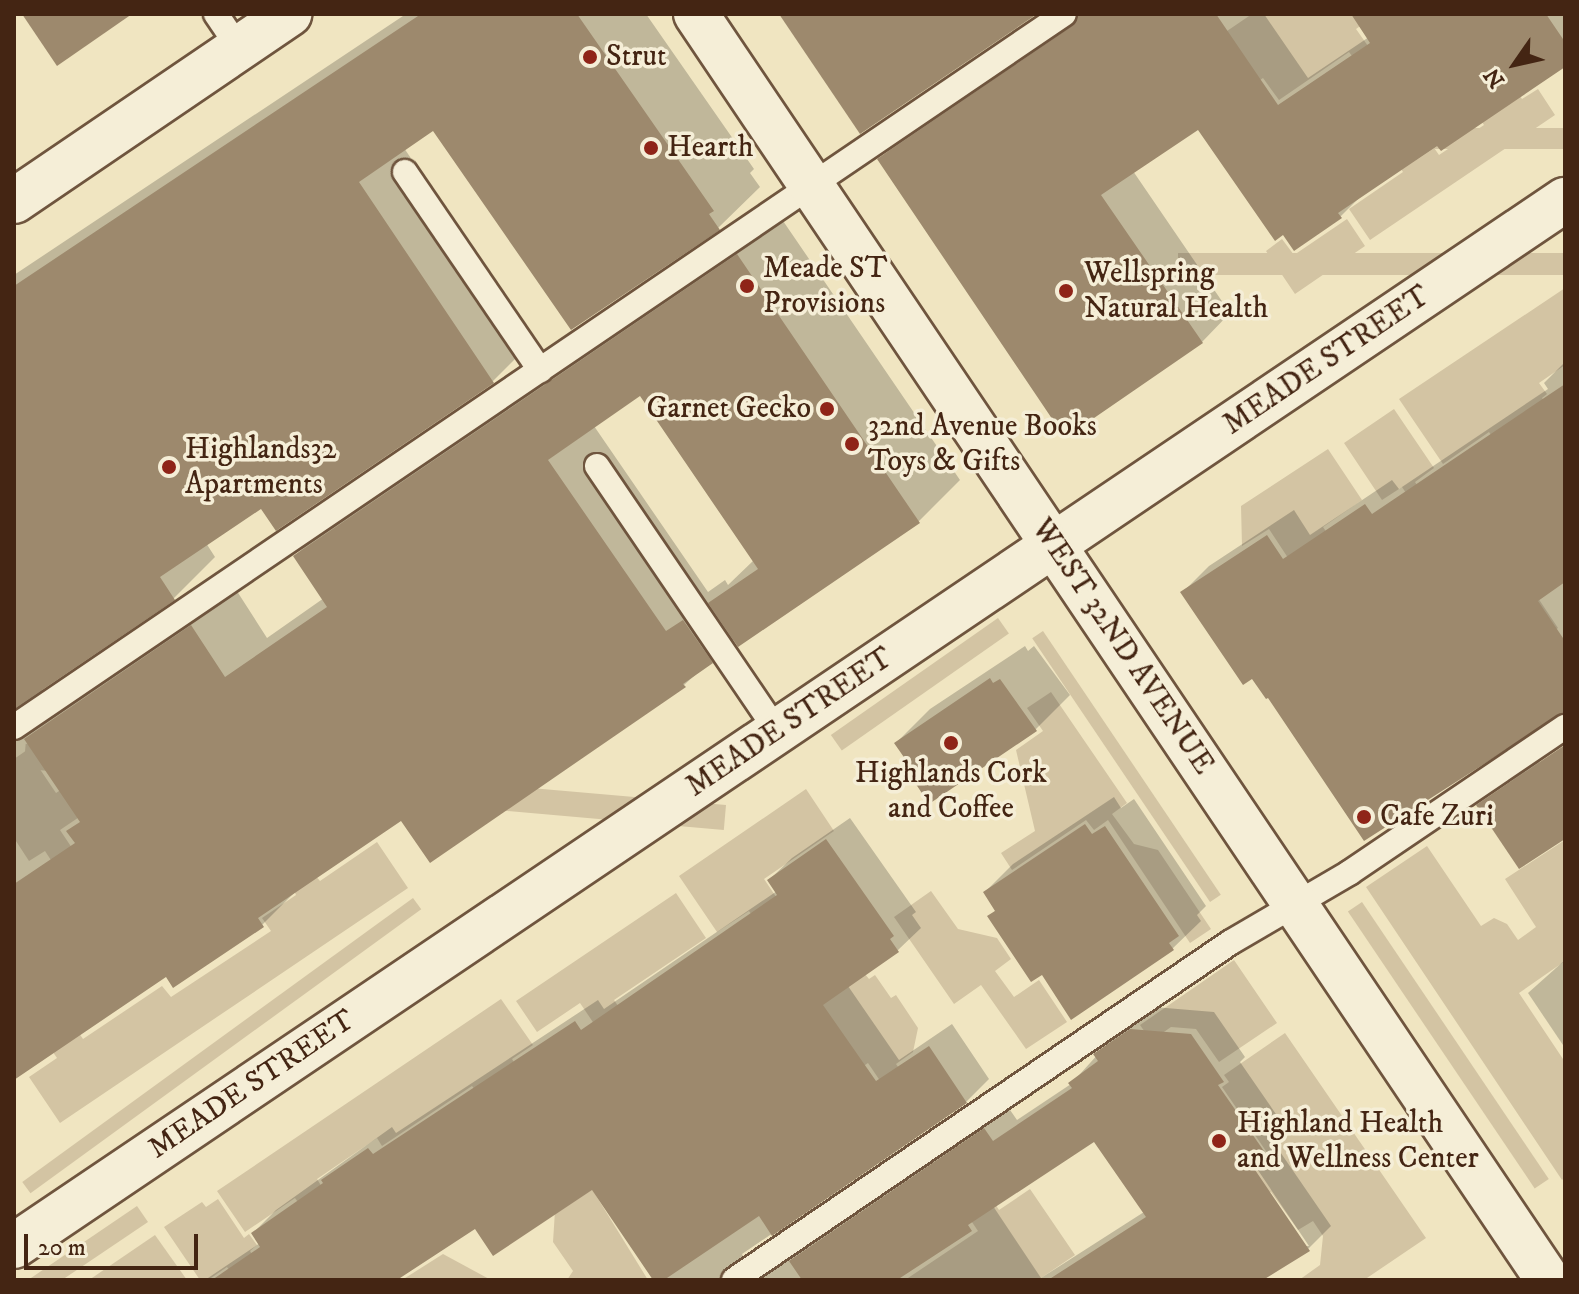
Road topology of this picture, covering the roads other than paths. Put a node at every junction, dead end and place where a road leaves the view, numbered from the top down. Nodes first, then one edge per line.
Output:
1 (289, 14) edge
2 (696, 14) edge
3 (1064, 14) edge
4 (228, 31) edge
5 (405, 172) dead end
6 (812, 186) junction
7 (1565, 200) edge
8 (14, 201) edge
9 (540, 370) junction
10 (597, 466) dead end
11 (1053, 545) junction
12 (14, 727) edge
13 (1565, 727) edge
14 (777, 731) junction
15 (1296, 904) junction
16 (14, 1246) edge
17 (1549, 1274) edge
18 (734, 1280) edge

1 - 4 street
2 - 6 street, WEST 32ND AVENUE
3 - 6 lane
4 - 8 street
5 - 9 lane
6 - 9 lane
6 - 11 street, WEST 32ND AVENUE
7 - 11 street, MEADE STREET
9 - 12 lane
10 - 14 lane
11 - 14 street, MEADE STREET
11 - 15 street, WEST 32ND AVENUE
13 - 15 lane
14 - 16 street, MEADE STREET
15 - 17 street, WEST 32ND AVENUE
15 - 18 lane

